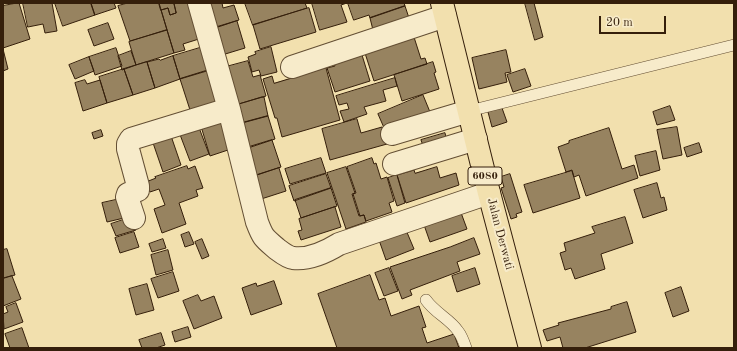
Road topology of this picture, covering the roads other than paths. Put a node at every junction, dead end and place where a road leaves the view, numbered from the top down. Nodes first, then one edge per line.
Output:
1 (199, 3) edge
2 (444, 10) edge
3 (734, 45) edge
4 (292, 67) dead end
5 (229, 109) junction
6 (469, 111) junction
7 (392, 134) dead end
8 (476, 139) junction
9 (394, 164) dead end
10 (489, 193) junction
11 (134, 218) dead end
12 (426, 300) dead end
13 (466, 348) edge
14 (528, 348) edge

1 - 5 street
2 - 4 street
2 - 6 main road, Jalan Derwati / 6080
3 - 6 lane
5 - 10 street
5 - 11 street
6 - 7 street
6 - 8 main road, Jalan Derwati / 6080
8 - 9 street
8 - 10 main road, Jalan Derwati / 6080
10 - 14 main road, Jalan Derwati / 6080
12 - 13 lane

